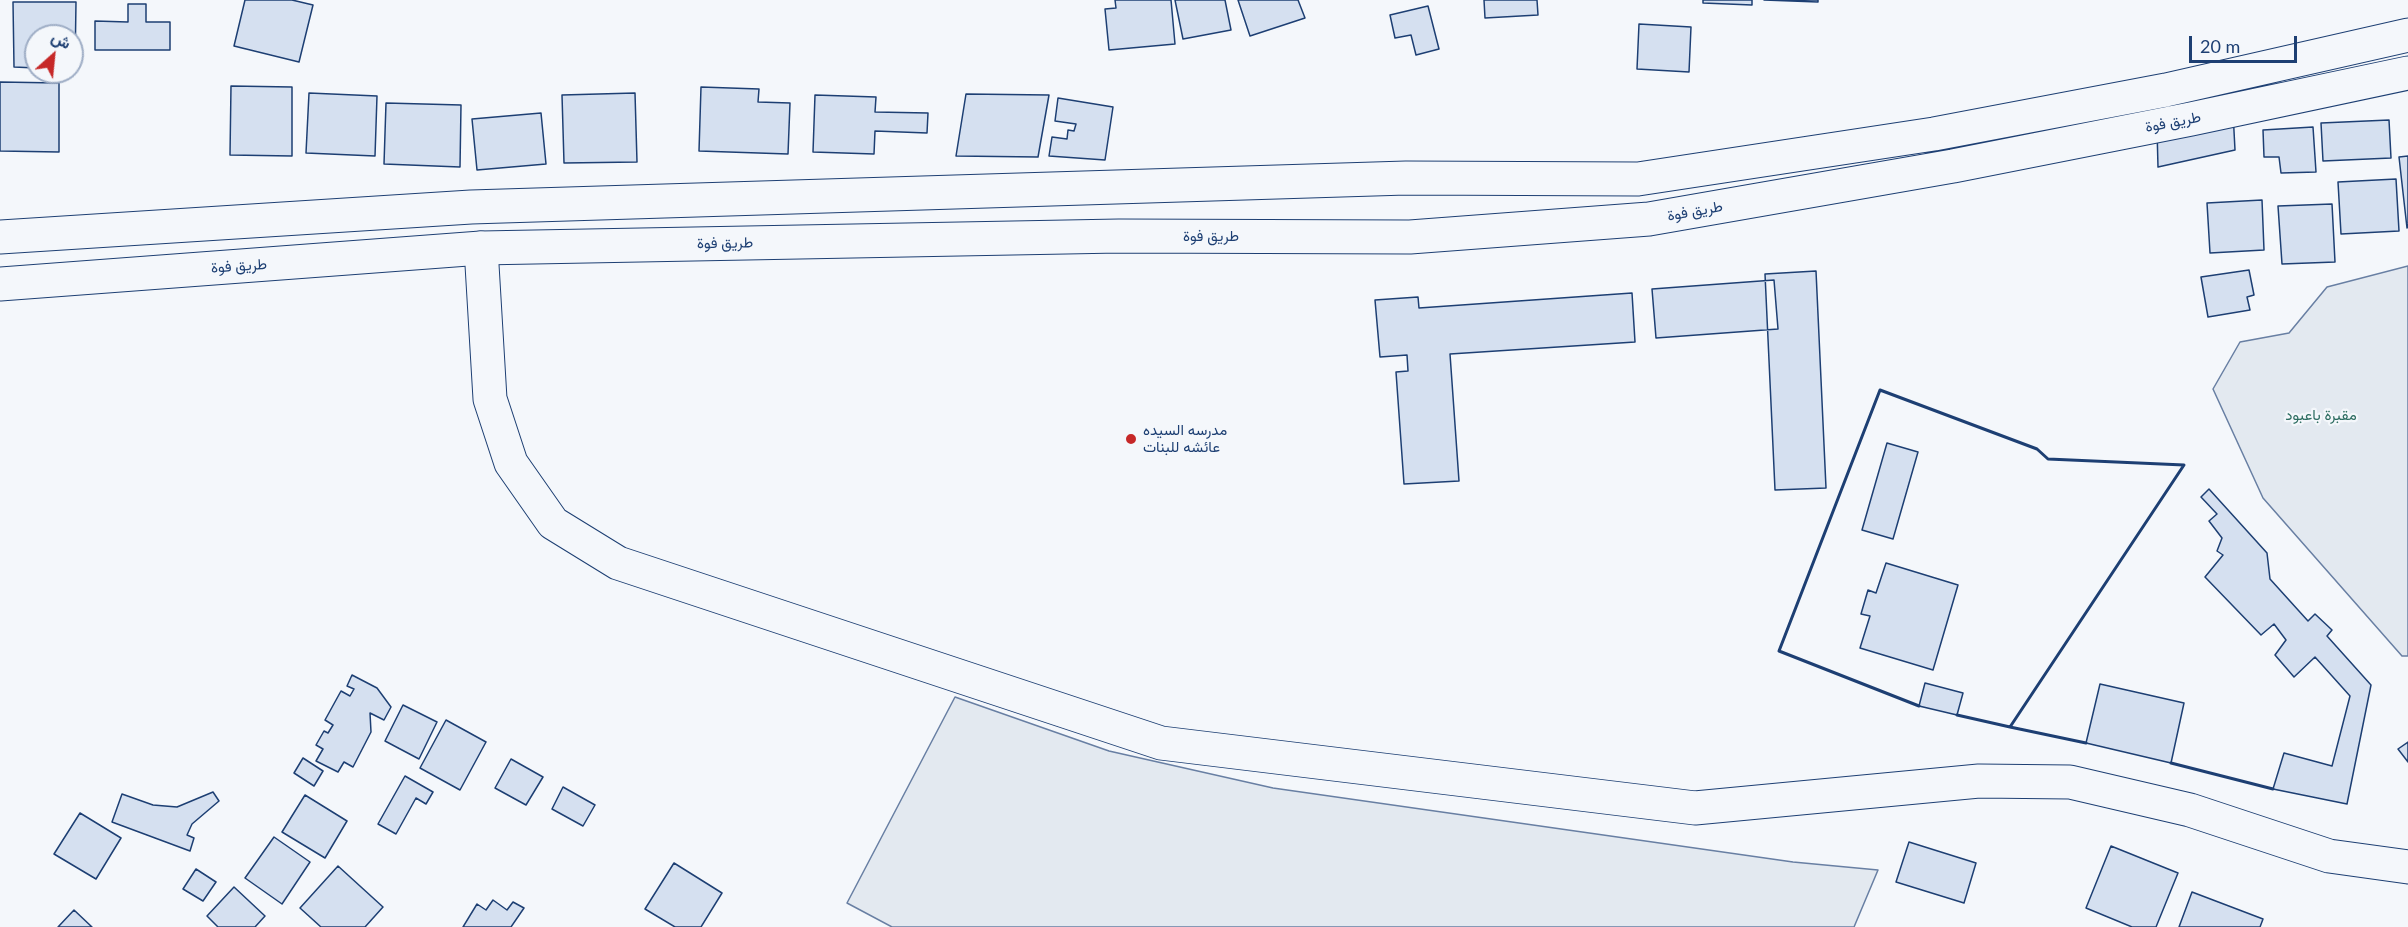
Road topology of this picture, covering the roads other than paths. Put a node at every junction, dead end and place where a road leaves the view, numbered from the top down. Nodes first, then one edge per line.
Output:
1 (2408, 35) edge
2 (2408, 73) edge
3 (0, 237) edge
4 (482, 248) junction
5 (0, 284) edge
6 (2408, 867) edge

1 - 3 main road
2 - 4 main road, طريق فوة
4 - 5 main road, طريق فوة
4 - 6 main road

